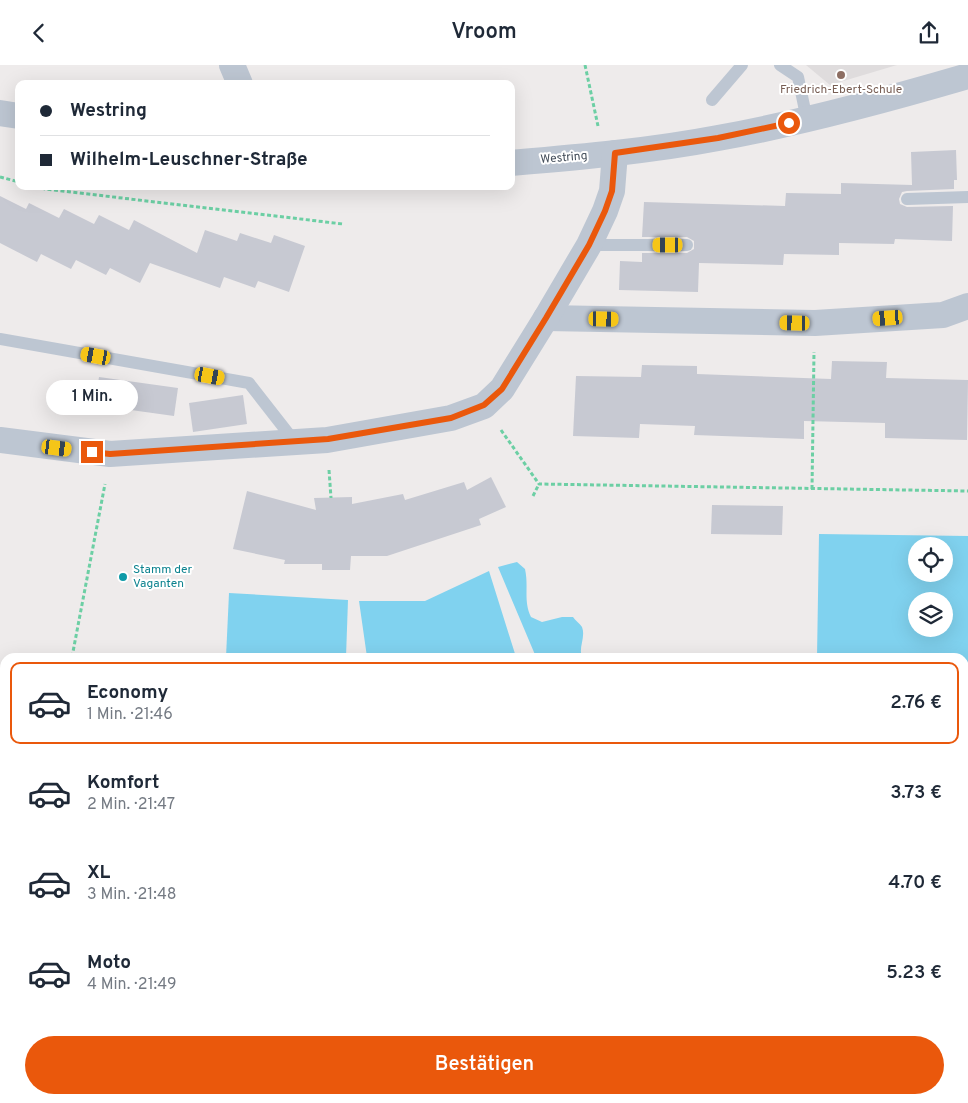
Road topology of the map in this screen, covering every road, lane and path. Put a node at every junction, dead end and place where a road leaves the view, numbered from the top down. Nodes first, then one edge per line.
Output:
1 (222, 65) edge
2 (232, 65) edge
3 (585, 65) edge
4 (742, 65) edge
5 (780, 65) edge
6 (968, 76) edge
7 (220, 80) edge
8 (238, 80) edge
9 (712, 101) dead end
10 (0, 113) edge
11 (15, 115) edge
12 (807, 120) junction
13 (609, 154) junction
14 (515, 163) edge
15 (0, 177) edge
16 (15, 181) edge
17 (55, 190) edge
18 (968, 197) edge
19 (907, 199) dead end
20 (343, 224) dead end
21 (589, 245) junction
22 (687, 245) dead end
23 (968, 306) edge
24 (546, 318) junction
25 (815, 323) junction
26 (0, 339) edge
27 (484, 405) junction
28 (0, 440) edge
29 (295, 442) junction
30 (110, 454) junction
31 (539, 484) junction
32 (812, 489) junction
33 (968, 491) edge
34 (534, 495) dead end
35 (73, 653) edge

1 - 7 street
2 - 8 street
3 - 13 path
4 - 9 lane
5 - 12 lane
6 - 12 street, Westring
10 - 11 street
12 - 13 street, Westring
13 - 14 street, Westring
13 - 21 street
15 - 16 path
17 - 20 path
18 - 19 lane
21 - 22 lane
21 - 24 street
23 - 25 street
24 - 25 street
24 - 27 street
25 - 32 path
26 - 29 lane
27 - 29 street
27 - 31 path
28 - 30 street
29 - 30 street
30 - 35 path
31 - 32 path
31 - 34 path
32 - 33 path

